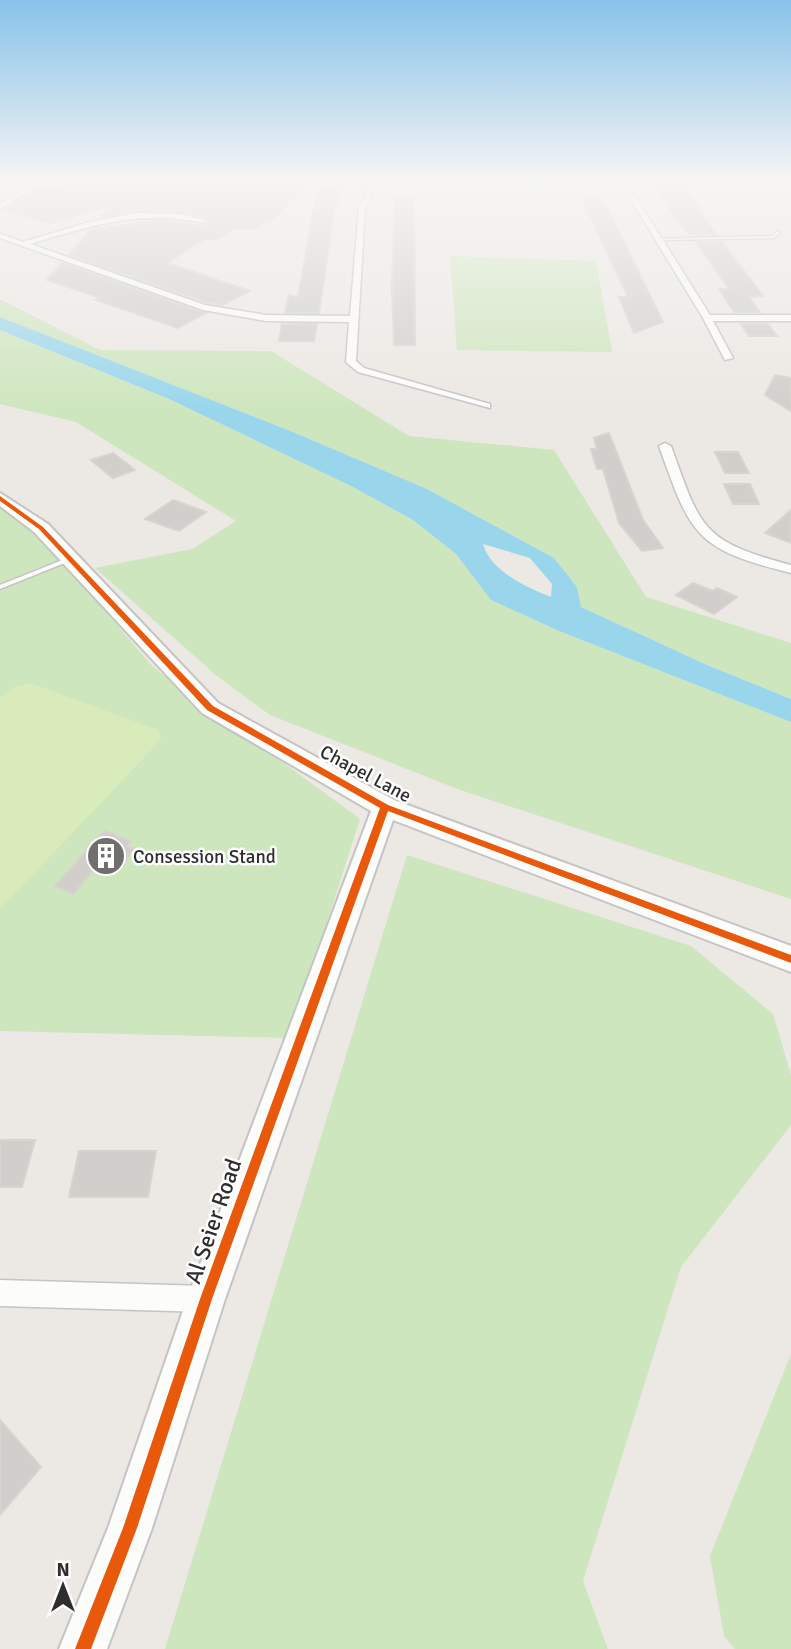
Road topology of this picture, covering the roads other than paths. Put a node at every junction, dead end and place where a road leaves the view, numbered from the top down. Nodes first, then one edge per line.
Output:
1 (57, 257) edge
2 (358, 257) edge
3 (669, 257) edge
4 (707, 318) junction
5 (791, 318) edge
6 (352, 319) junction
7 (728, 358) dead end
8 (486, 406) dead end
9 (665, 446) dead end
10 (0, 498) edge
11 (70, 559) junction
12 (791, 569) edge
13 (0, 587) edge
14 (385, 807) junction
15 (791, 959) edge
16 (0, 1293) edge
17 (206, 1299) junction
18 (83, 1649) edge

1 - 6 street
2 - 6 street
3 - 4 street
4 - 5 street
4 - 7 street
6 - 8 street
9 - 12 street
10 - 11 street, Chapel Lane
11 - 13 lane
11 - 14 street, Chapel Lane
14 - 15 street, Chapel Lane
14 - 17 street, Al Seier Road
16 - 17 street
17 - 18 street, Al Seier Road

